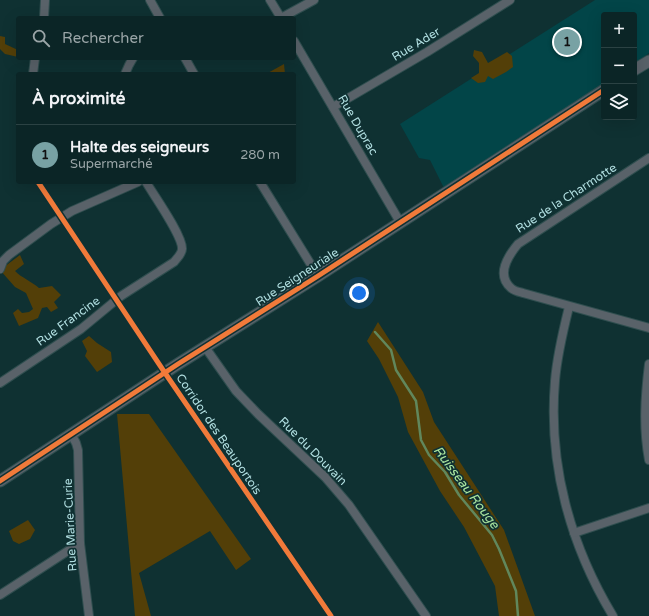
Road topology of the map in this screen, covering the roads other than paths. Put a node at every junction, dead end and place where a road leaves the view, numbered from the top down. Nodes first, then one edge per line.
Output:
1 (45, 0) edge
2 (150, 0) edge
3 (270, 0) edge
4 (314, 0) edge
5 (510, 0) edge
6 (44, 16) edge
7 (159, 16) edge
8 (280, 16) edge
9 (285, 16) edge
10 (296, 43) edge
11 (35, 60) edge
12 (133, 60) edge
13 (186, 60) edge
14 (649, 61) edge
15 (637, 68) edge
16 (33, 72) edge
17 (126, 72) edge
18 (193, 72) edge
19 (601, 92) edge
20 (333, 107) junction
21 (649, 158) edge
22 (133, 184) edge
23 (147, 184) edge
24 (261, 184) edge
25 (400, 222) junction
26 (0, 269) edge
27 (318, 276) junction
28 (569, 306) junction
29 (649, 328) edge
30 (205, 347) junction
31 (649, 364) edge
32 (0, 383) edge
33 (71, 434) junction
34 (649, 460) edge
35 (0, 481) edge
36 (649, 508) edge
37 (574, 533) junction
38 (80, 543) junction
39 (0, 595) edge
40 (89, 616) edge
41 (426, 616) edge
42 (614, 616) edge

1 - 6 street
2 - 7 street
3 - 8 street
4 - 9 street
5 - 20 street, Rue Ader
10 - 20 street, Rue Duprac
11 - 16 street
12 - 17 street
13 - 18 street
14 - 15 street
19 - 25 street, Rue Seigneuriale
20 - 25 street, Rue Duprac
21 - 28 street, Rue de la Charmotte
22 - 26 street
23 - 32 street, Rue Francine
24 - 27 street
25 - 27 street, Rue Seigneuriale
27 - 30 street, Rue Seigneuriale
28 - 29 street, Rue de la Charmotte
28 - 37 street
30 - 33 street, Rue Seigneuriale
30 - 41 street, Rue du Douvain
31 - 34 street
33 - 35 street, Rue Seigneuriale
33 - 38 street, Rue Marie-Curie
36 - 37 street
37 - 42 street
38 - 39 street
38 - 40 street, Rue Marie-Curie

